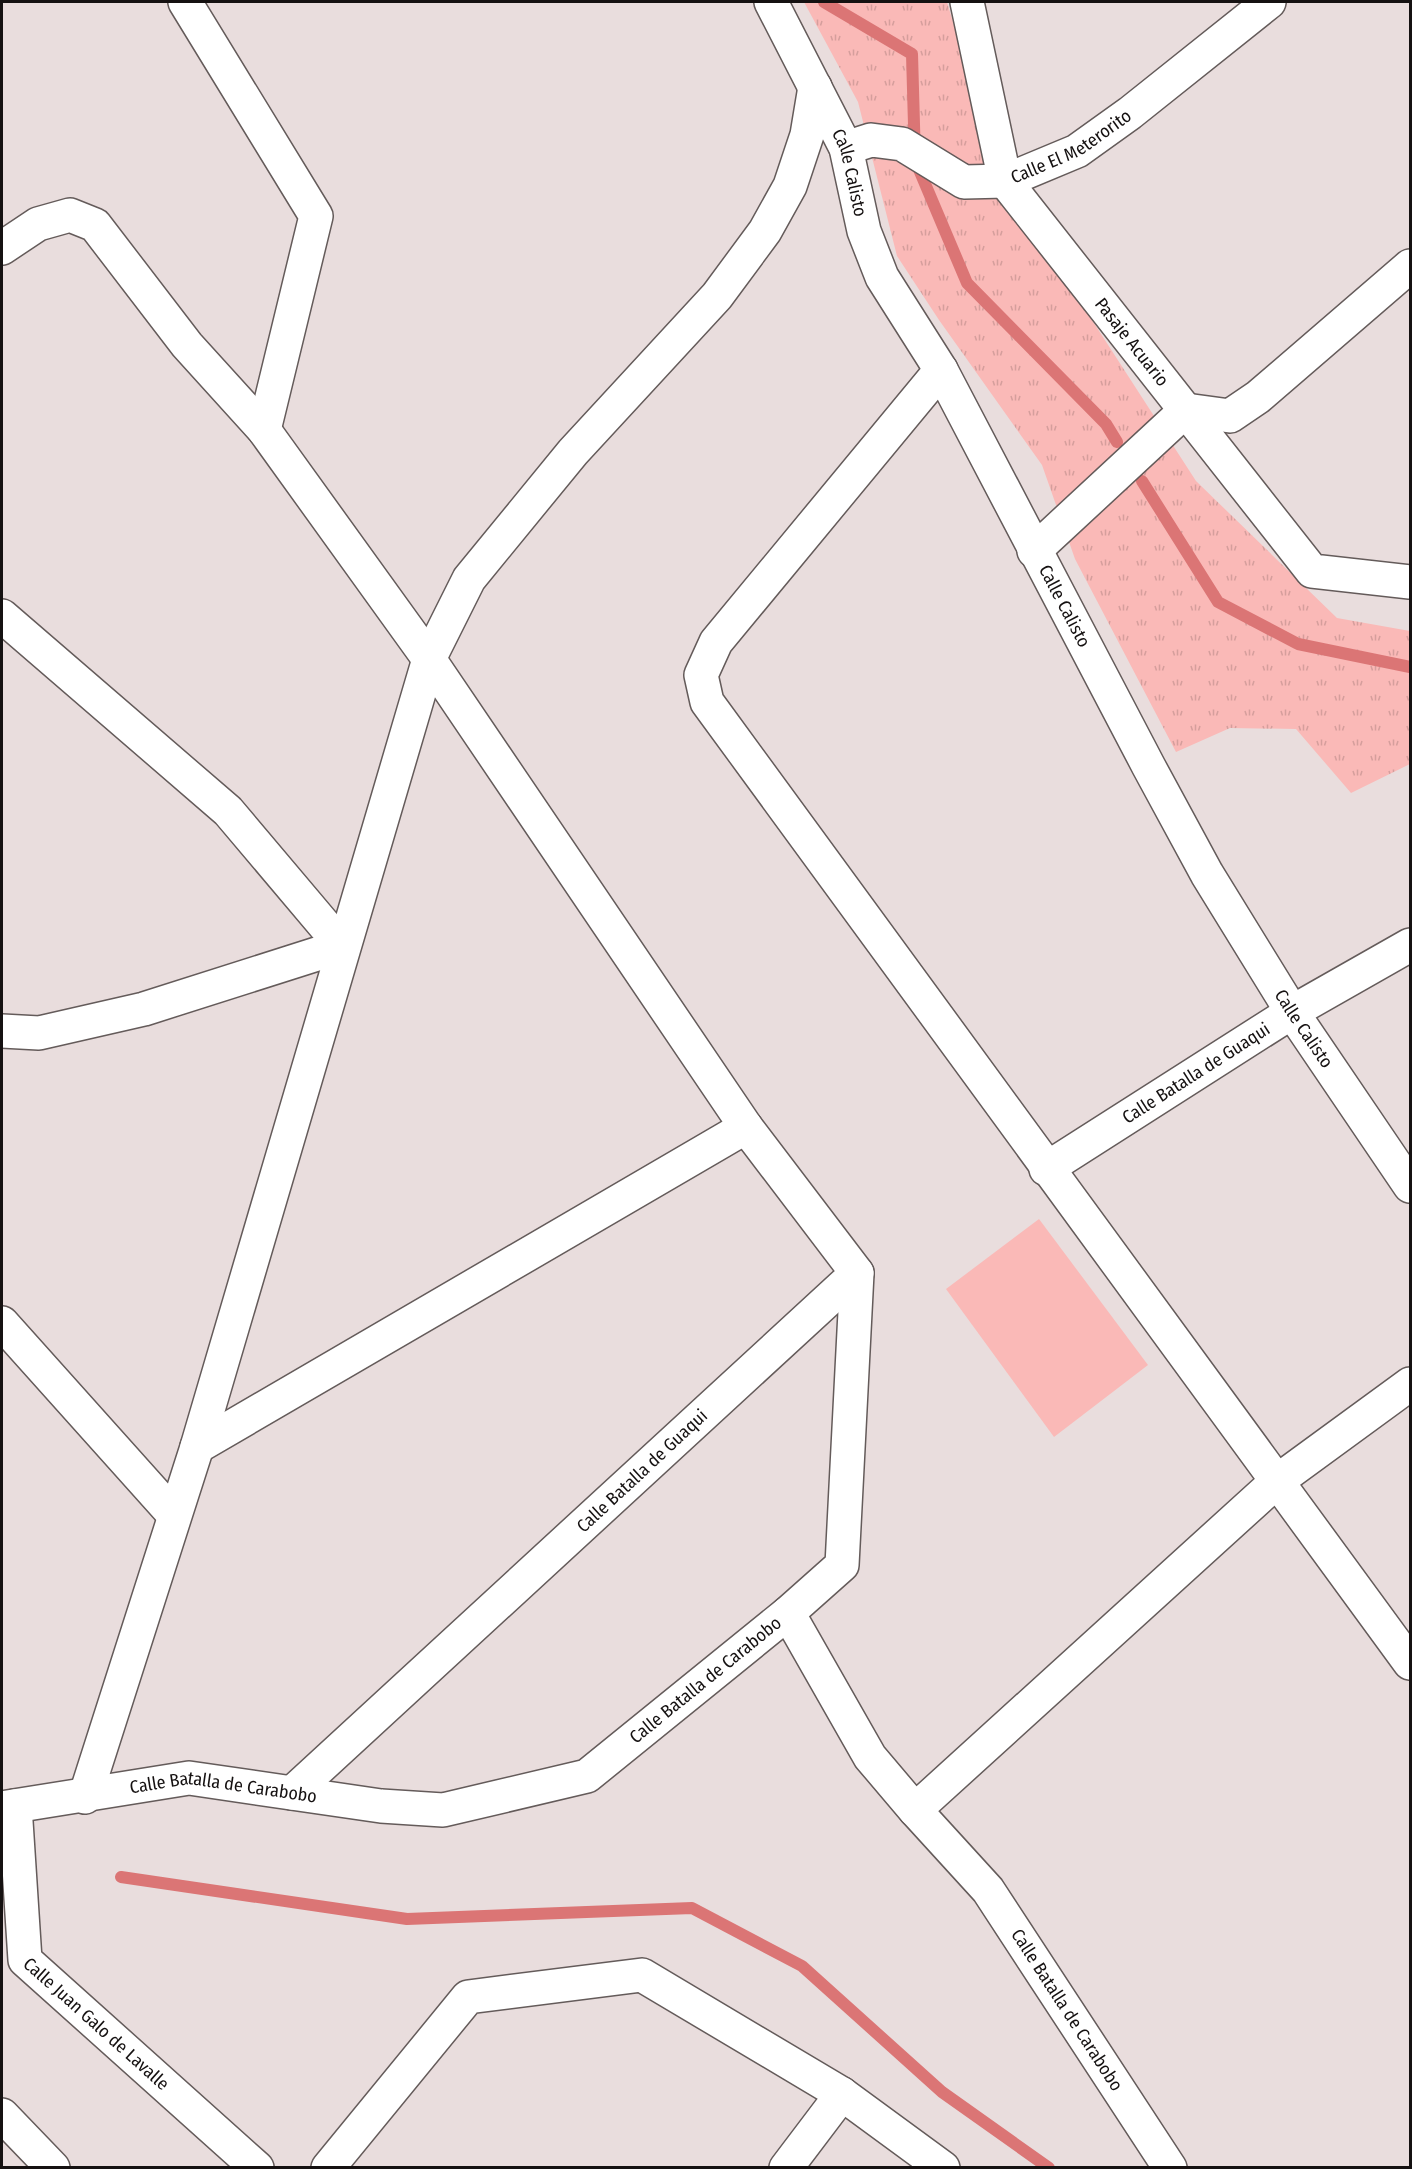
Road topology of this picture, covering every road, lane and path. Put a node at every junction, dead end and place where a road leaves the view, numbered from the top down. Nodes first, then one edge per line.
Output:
1 (185, 2) edge
2 (771, 2) edge
3 (968, 2) edge
4 (1269, 2) edge
5 (815, 87) junction
6 (846, 148) junction
7 (1005, 181) junction
8 (2, 248) edge
9 (1410, 266) edge
10 (941, 370) junction
11 (1186, 410) junction
12 (264, 429) junction
13 (1034, 550) junction
14 (1410, 582) edge
15 (2, 616) edge
16 (429, 659) junction
17 (1410, 945) edge
18 (342, 946) junction
19 (1292, 1012) junction
20 (2, 1031) edge
21 (746, 1127) junction
22 (1046, 1169) junction
23 (1410, 1186) edge
24 (857, 1273) junction
25 (2, 1323) edge
26 (1410, 1384) edge
27 (197, 1448) junction
28 (1276, 1482) junction
29 (174, 1515) junction
30 (788, 1613) junction
31 (1410, 1663) edge
32 (292, 1793) junction
33 (85, 1797) junction
34 (8, 1807) edge
35 (915, 1810) junction
36 (842, 2094) junction
37 (2, 2115) edge
38 (247, 2164) edge
39 (53, 2168) edge
40 (328, 2168) edge
41 (786, 2168) edge
42 (943, 2168) edge
43 (1170, 2168) edge

1 - 12 street
2 - 5 street, Calle Calisto
3 - 7 street, Pasaje Acuario
4 - 7 street, Calle El Meterorito
5 - 6 street, Calle Calisto
5 - 16 street
6 - 7 street, Calle El Meterorito
6 - 10 street, Calle Calisto
7 - 11 street, Pasaje Acuario
8 - 12 street
9 - 11 street
10 - 13 street, Calle Calisto
10 - 22 street
11 - 13 street
11 - 14 street, Pasaje Acuario
12 - 16 street
13 - 19 street, Calle Calisto
15 - 18 street
16 - 18 street
16 - 21 street
17 - 19 street, Calle Batalla de Guaqui
18 - 20 street
18 - 27 street
19 - 22 street, Calle Batalla de Guaqui
19 - 23 street, Calle Calisto
21 - 24 street
21 - 27 street
22 - 28 street
24 - 30 street
24 - 32 street, Calle Batalla de Guaqui
25 - 29 street
26 - 28 street
27 - 29 street
28 - 31 street
28 - 35 street
29 - 33 street
30 - 32 street, Calle Batalla de Carabobo
30 - 35 street, Calle Batalla de Carabobo
32 - 33 street, Calle Batalla de Carabobo
33 - 34 street, Calle Batalla de Carabobo
34 - 38 street, Calle Juan Galo de Lavalle
35 - 43 street, Calle Batalla de Carabobo
36 - 40 street
36 - 41 street
36 - 42 street
37 - 39 street

